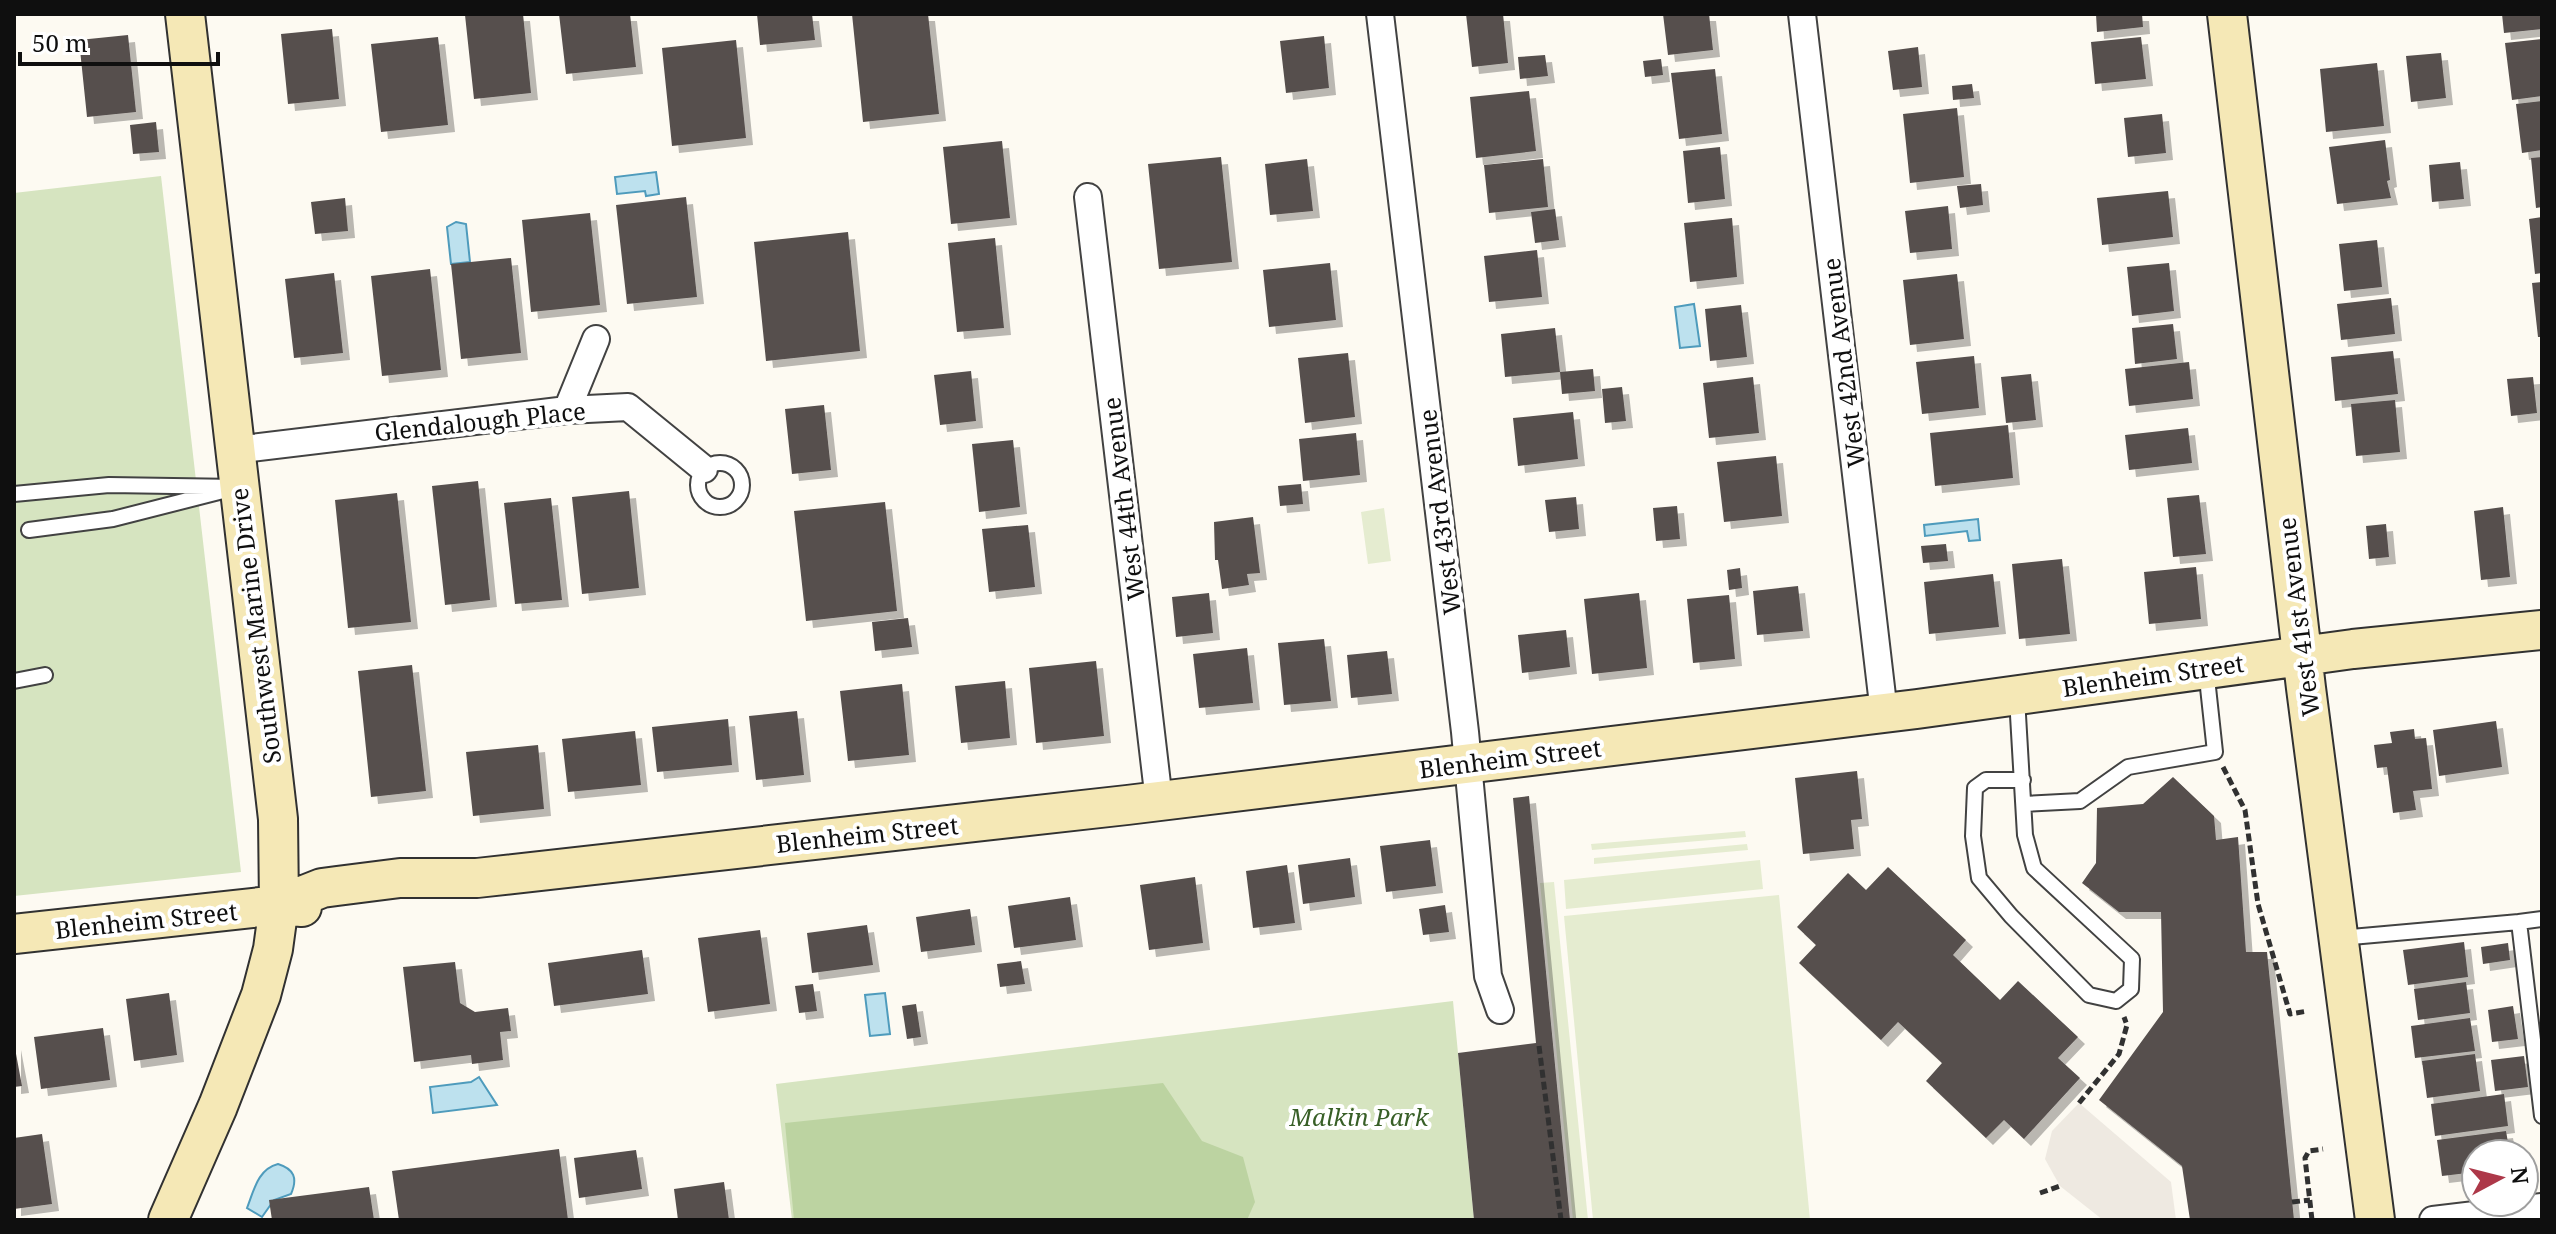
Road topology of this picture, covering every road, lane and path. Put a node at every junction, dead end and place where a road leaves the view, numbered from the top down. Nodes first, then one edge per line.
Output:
1 (185, 14) edge
2 (1380, 14) edge
3 (1802, 14) edge
4 (2227, 14) edge
5 (1088, 197) dead end
6 (596, 339) dead end
7 (567, 410) junction
8 (235, 450) junction
9 (704, 469) dead end
10 (239, 487) junction
11 (14, 494) edge
12 (29, 530) dead end
13 (2542, 630) edge
14 (2302, 656) junction
15 (2206, 668) junction
16 (45, 675) dead end
17 (14, 681) edge
18 (2016, 693) junction
19 (1884, 713) junction
20 (2215, 752) junction
21 (1467, 763) junction
22 (2023, 780) junction
23 (1159, 801) junction
24 (2024, 804) junction
25 (279, 905) junction
26 (2542, 919) edge
27 (2519, 922) junction
28 (14, 934) edge
29 (2340, 938) junction
30 (2116, 1001) junction
31 (1500, 1010) dead end
32 (2308, 1011) dead end
33 (1539, 1046) dead end
34 (2079, 1103) dead end
35 (2542, 1116) edge
36 (2323, 1149) dead end
37 (2060, 1186) dead end
38 (2040, 1193) dead end
39 (2310, 1200) junction
40 (2292, 1202) dead end
41 (2542, 1207) edge
42 (168, 1220) edge
43 (1561, 1220) edge
44 (2312, 1220) edge
45 (2375, 1220) edge
46 (2433, 1220) edge

1 - 8 street, Southwest Marine Drive
2 - 21 street, West 43rd Avenue
3 - 19 street, West 42nd Avenue
4 - 14 street, West 41st Avenue
5 - 23 street, West 44th Avenue
6 - 7 street
7 - 8 street, Glendalough Place
7 - 9 street, Glendalough Place
8 - 10 street, Southwest Marine Drive
10 - 11 lane
10 - 12 lane
10 - 25 street, Southwest Marine Drive
13 - 14 street, Blenheim Street
14 - 15 street, Blenheim Street
14 - 29 street, West 41st Avenue
15 - 18 street, Blenheim Street
15 - 20 lane
16 - 17 lane
18 - 19 street, Blenheim Street
18 - 22 lane
19 - 21 street, Blenheim Street
20 - 24 lane
20 - 32 path
21 - 23 street, Blenheim Street
21 - 31 street, West 43rd Avenue
22 - 24 lane
22 - 30 lane
23 - 25 street, Blenheim Street
24 - 30 lane
25 - 28 street, Blenheim Street
25 - 42 street, Southwest Marine Drive
26 - 27 lane
27 - 29 lane
27 - 35 lane
29 - 45 street, West 41st Avenue
30 - 34 path
33 - 43 path
36 - 39 path
37 - 38 path
39 - 40 path
39 - 44 path
41 - 46 street

